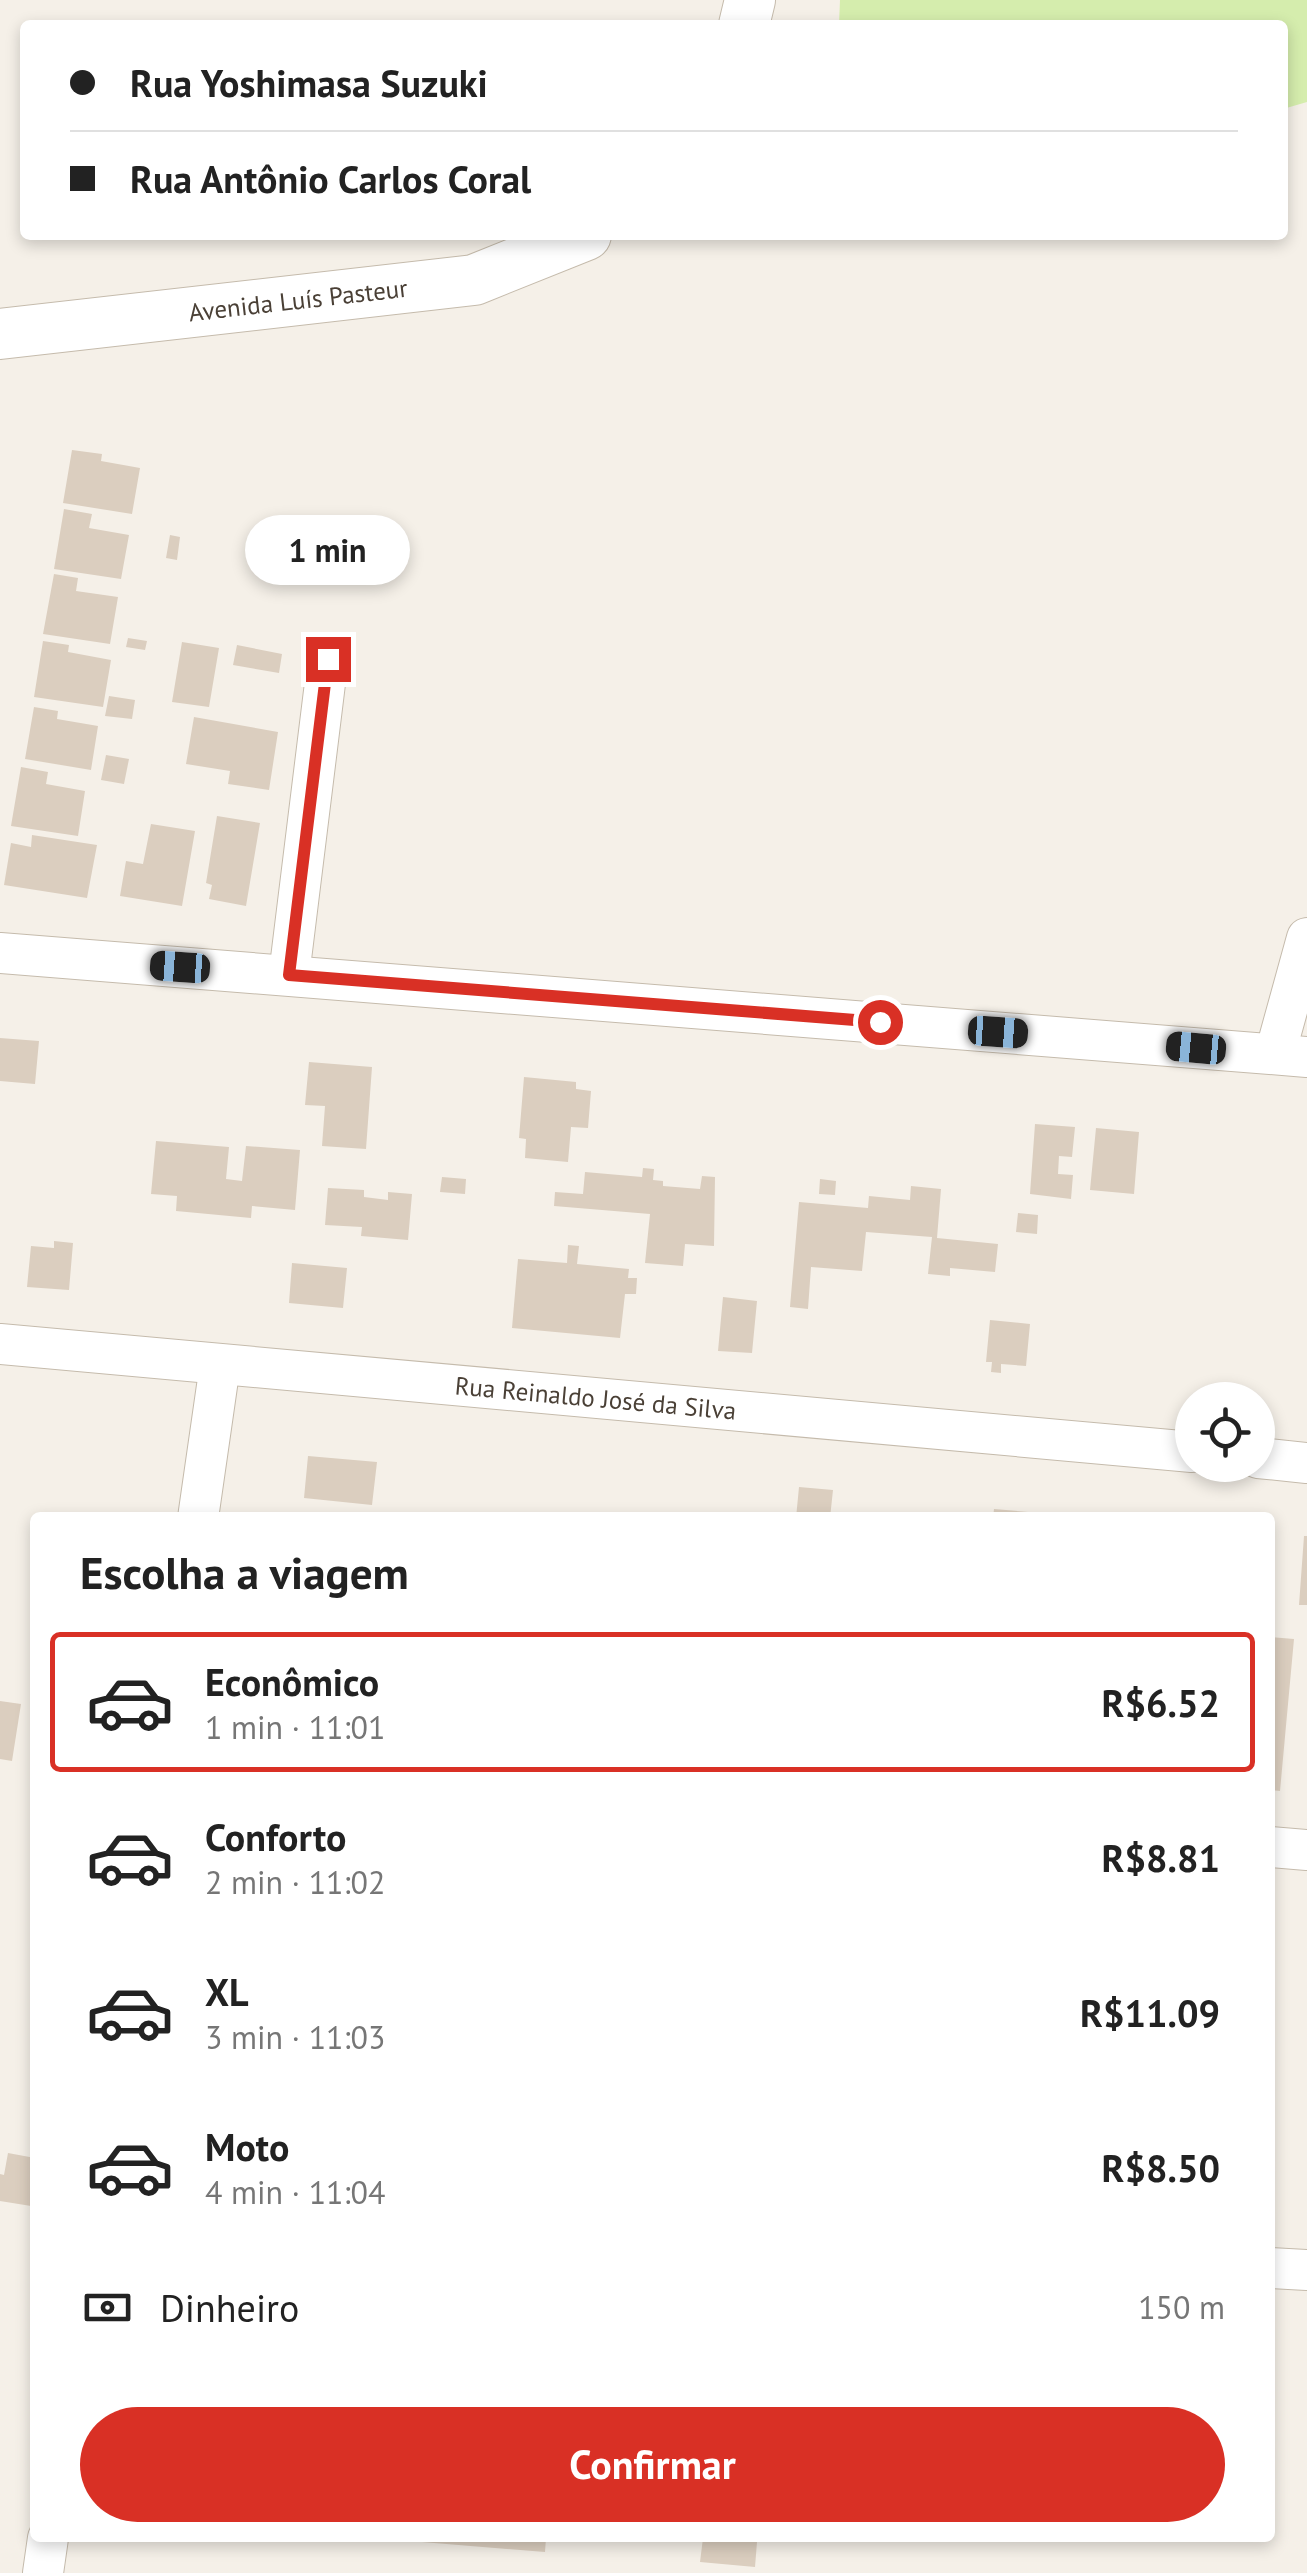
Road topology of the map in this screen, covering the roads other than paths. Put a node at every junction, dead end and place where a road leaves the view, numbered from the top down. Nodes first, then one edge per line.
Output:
1 (574, 240) edge
2 (0, 334) edge
3 (328, 659) dead end
4 (1307, 938) edge
5 (0, 953) edge
6 (289, 975) junction
7 (1291, 1055) edge
8 (0, 1344) edge
9 (220, 1365) junction
10 (1175, 1450) edge
11 (1275, 1460) edge
12 (1307, 1463) edge
13 (199, 1512) edge
14 (1275, 1847) edge
15 (1307, 1850) edge
16 (1275, 2268) edge
17 (1307, 2270) edge
18 (47, 2542) edge
19 (43, 2573) edge

1 - 2 street, Avenida Luís Pasteur
3 - 6 street
4 - 7 street
5 - 6 street
6 - 7 street
8 - 9 street, Rua Reinaldo José da Silva
9 - 10 street, Rua Reinaldo José da Silva
9 - 13 street
11 - 12 street
14 - 15 street
16 - 17 street
18 - 19 street

